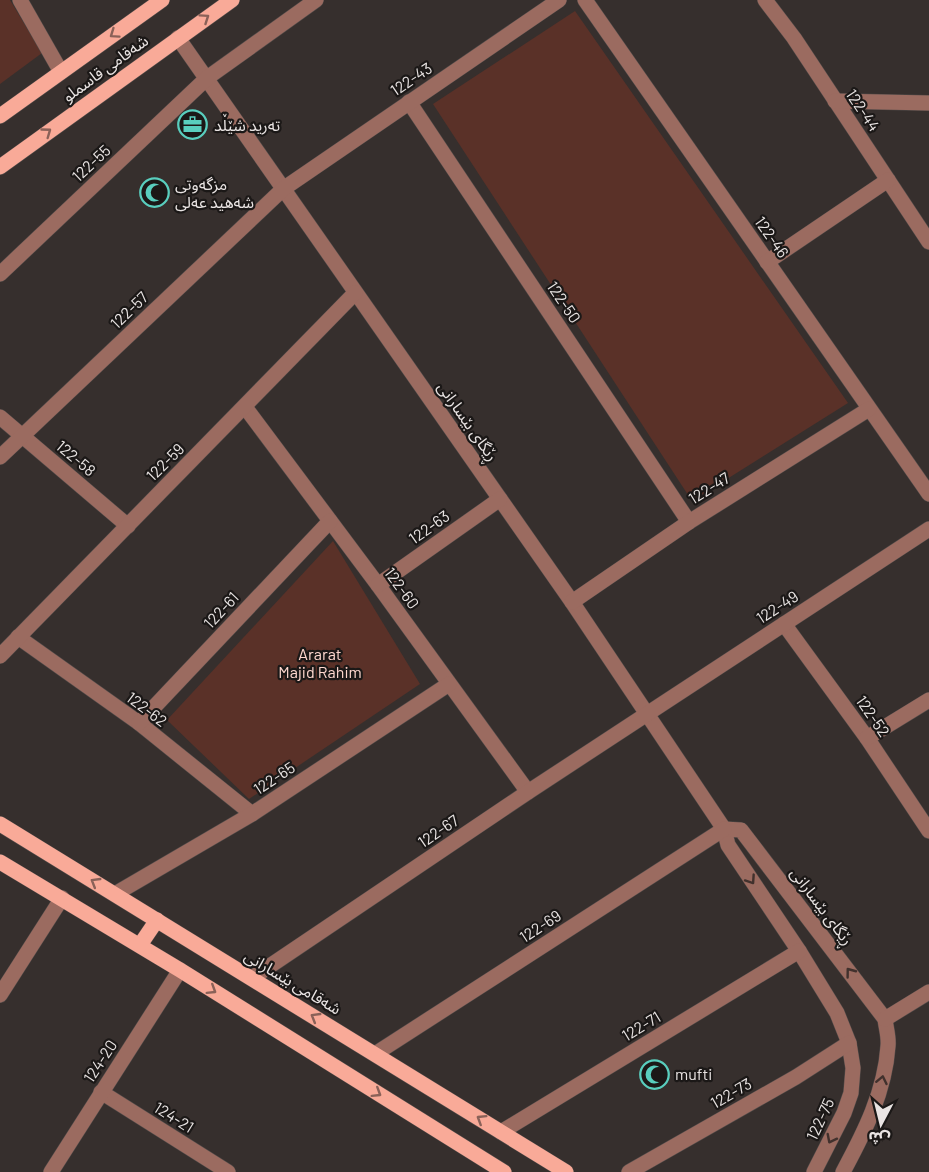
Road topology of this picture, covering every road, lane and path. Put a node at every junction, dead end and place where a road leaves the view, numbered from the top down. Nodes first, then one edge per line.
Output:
1 (20, 0) edge
2 (162, 0) edge
3 (232, 0) edge
4 (315, 0) edge
5 (559, 0) edge
6 (585, 0) edge
7 (765, 0) edge
8 (178, 38) junction
9 (61, 72) junction
10 (207, 78) junction
11 (835, 101) junction
12 (409, 102) junction
13 (929, 103) edge
14 (0, 116) edge
15 (0, 167) edge
16 (888, 180) junction
17 (283, 189) junction
18 (929, 242) edge
19 (767, 262) junction
20 (0, 274) edge
21 (356, 293) junction
22 (245, 407) junction
23 (870, 409) junction
24 (0, 417) edge
25 (22, 436) junction
26 (0, 457) edge
27 (929, 494) edge
28 (500, 499) junction
29 (330, 521) junction
30 (689, 522) junction
31 (128, 526) junction
32 (929, 530) edge
33 (378, 585) junction
34 (572, 602) junction
35 (784, 624) junction
36 (18, 637) junction
37 (0, 656) edge
38 (449, 684) junction
39 (929, 699) edge
40 (645, 714) junction
41 (139, 723) junction
42 (867, 738) junction
43 (528, 792) junction
44 (252, 814) junction
45 (0, 824) edge
46 (724, 829) junction
47 (929, 831) edge
48 (0, 862) edge
49 (115, 894) junction
50 (62, 898) junction
51 (157, 920) junction
52 (140, 945) junction
53 (799, 951) junction
54 (180, 970) junction
55 (252, 978) junction
56 (929, 992) edge
57 (0, 995) edge
58 (885, 1019) junction
59 (849, 1043) junction
60 (375, 1054) junction
61 (101, 1092) junction
62 (501, 1132) junction
63 (51, 1172) edge
64 (228, 1172) edge
65 (504, 1172) edge
66 (566, 1172) edge
67 (629, 1172) edge
68 (814, 1172) edge
69 (843, 1172) edge

1 - 9 street
2 -> 9 main road, شەقامی قاسملو
8 -> 3 main road, شەقامی قاسملو
4 - 10 street, 122-55
5 - 12 street, 122-43
6 - 19 street, 122-46
7 - 11 street, 122-44
8 - 10 street, ڕێگای بێسارانی
15 -> 8 main road, شەقامی قاسملو
9 - 14 main road, شەقامی قاسملو
10 - 17 street, ڕێگای بێسارانی
10 - 20 street, 122-55
11 - 13 street
11 - 16 street, 122-44
12 - 17 street, 122-43
12 - 30 street, 122-50
16 - 18 street, 122-44
16 - 19 street
17 - 21 street, ڕێگای بێسارانی
17 - 25 street, 122-57
19 - 23 street, 122-46
21 - 22 street, 122-59
21 - 28 street, ڕێگای بێسارانی
22 - 29 street, 122-60
22 - 31 street, 122-59
23 - 27 street, 122-46
23 - 30 street, 122-47
24 - 25 street, 122-58
25 - 26 street, 122-57
25 - 31 street, 122-58
28 - 33 street, 122-63
28 - 34 street, ڕێگای بێسارانی
29 - 33 street, 122-60
29 - 41 street, 122-61
30 - 34 street, 122-47
31 - 36 street, 122-59
32 - 35 street, 122-49
33 - 38 street, 122-60
34 - 40 street, ڕێگای بێسارانی
35 - 40 street, 122-49
35 - 42 street, 122-52
36 - 37 street, 122-59
36 - 41 street, 122-62
38 - 43 street, 122-60
38 - 44 street, 122-65
39 - 42 street
40 - 43 street, 122-67
40 - 46 street, ڕێگای بێسارانی
41 - 44 street, 122-62
42 - 47 street, 122-52
43 - 55 street, 122-67
44 - 49 street, 122-65
49 -> 45 main road, شەقامی بێسارانی
46 -> 53 street, ڕێگای بێسارانی
58 -> 46 street, ڕێگای بێسارانی
46 - 60 street, 122-69
48 - 50 main road
49 - 51 main road, شەقامی بێسارانی
50 - 52 main road
50 - 57 street
51 - 52 main road
51 - 55 main road, شەقامی بێسارانی
52 - 54 main road
53 - 59 street, ڕێگای بێسارانی
53 - 62 street, 122-71
54 - 61 street, 124-20
54 -> 65 main road
60 -> 55 main road, شەقامی بێسارانی
56 - 58 street
69 -> 58 street
59 - 67 street, 122-73
59 -> 68 street, 122-75
62 -> 60 main road, شەقامی بێسارانی
61 - 63 street, 124-20
61 - 64 street, 124-21
62 - 66 main road, شەقامی بێسارانی

